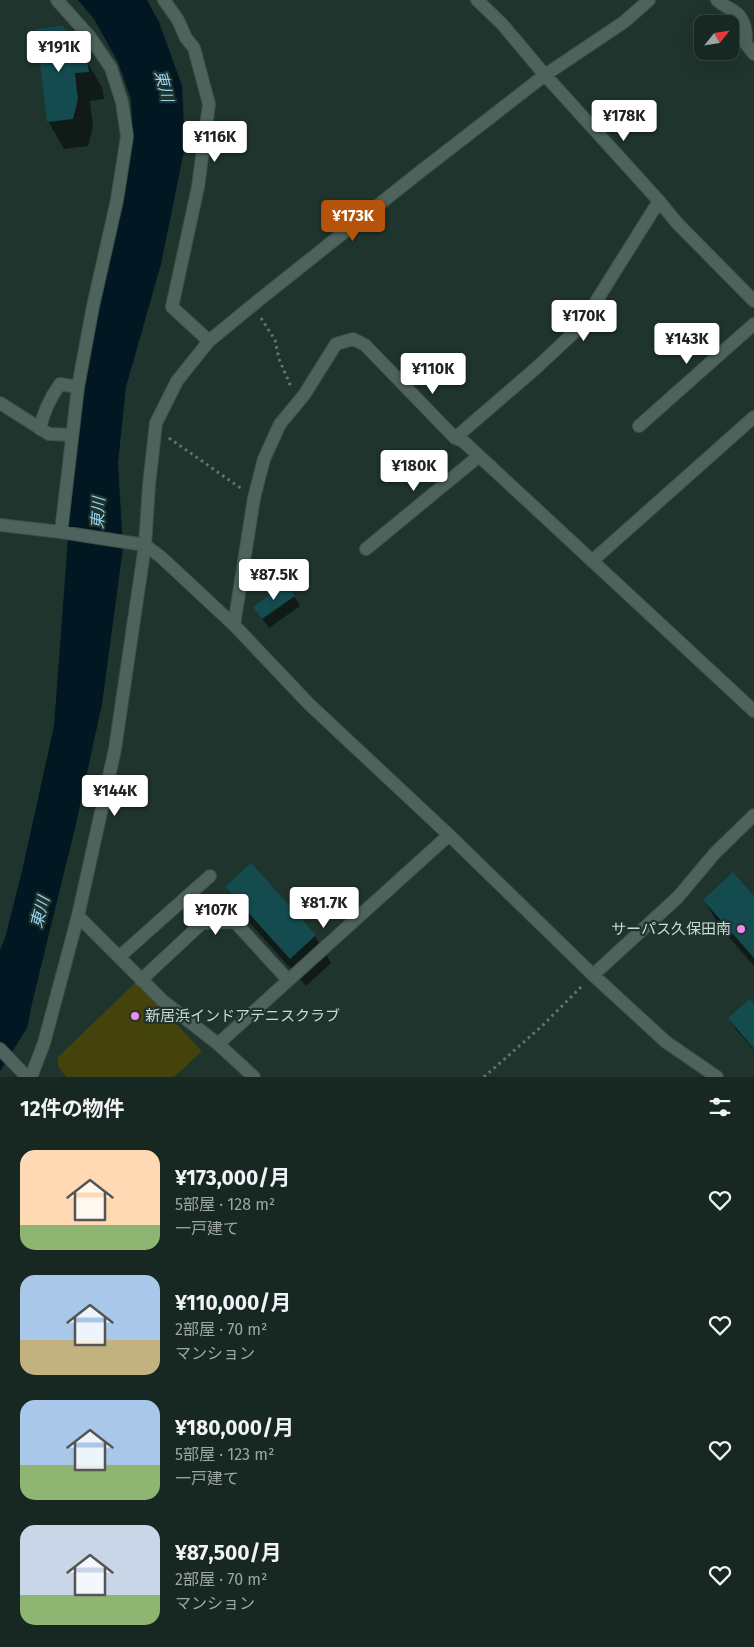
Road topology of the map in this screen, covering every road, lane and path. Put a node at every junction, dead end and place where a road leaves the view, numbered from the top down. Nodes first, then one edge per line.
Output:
1 (57, 0) edge
2 (164, 0) edge
3 (476, 0) edge
4 (649, 0) edge
5 (717, 0) edge
6 (754, 54) edge
7 (545, 76) junction
8 (659, 201) junction
9 (753, 298) edge
10 (252, 305) junction
11 (754, 324) edge
12 (209, 341) junction
13 (78, 387) junction
14 (300, 400) junction
15 (0, 403) edge
16 (754, 417) edge
17 (639, 426) dead end
18 (155, 428) junction
19 (40, 429) junction
20 (72, 435) junction
21 (455, 438) junction
22 (478, 456) junction
23 (254, 498) junction
24 (0, 525) edge
25 (63, 532) junction
26 (144, 545) junction
27 (366, 549) dead end
28 (592, 561) junction
29 (234, 625) junction
30 (754, 711) edge
31 (754, 815) edge
32 (449, 835) junction
33 (210, 876) dead end
34 (78, 916) junction
35 (119, 957) junction
36 (593, 975) junction
37 (141, 980) junction
38 (288, 980) junction
39 (218, 1044) junction
40 (0, 1049) edge
41 (23, 1073) edge
42 (31, 1077) edge
43 (254, 1077) edge
44 (484, 1077) edge
45 (717, 1077) edge

1 - 13 street
2 - 12 street
3 - 7 street
4 - 7 street
5 - 6 street
7 - 8 street
7 - 10 street
8 - 9 street
8 - 21 street
10 - 12 street
10 - 14 path
11 - 17 street
12 - 18 street
13 - 19 street
13 - 20 street
14 - 21 street
14 - 23 street
15 - 19 street
16 - 28 street
18 - 23 path
18 - 26 street
19 - 20 street
20 - 25 street
21 - 22 street
22 - 27 street
22 - 28 street
23 - 29 street
24 - 25 street
25 - 26 street
26 - 29 street
26 - 34 street
28 - 30 street
29 - 32 street
31 - 36 street
32 - 36 street
32 - 38 street
33 - 35 street
34 - 35 street
34 - 42 street
35 - 37 street
36 - 44 path
36 - 45 street
37 - 38 street
37 - 39 street
38 - 39 street
39 - 43 street
40 - 41 street

